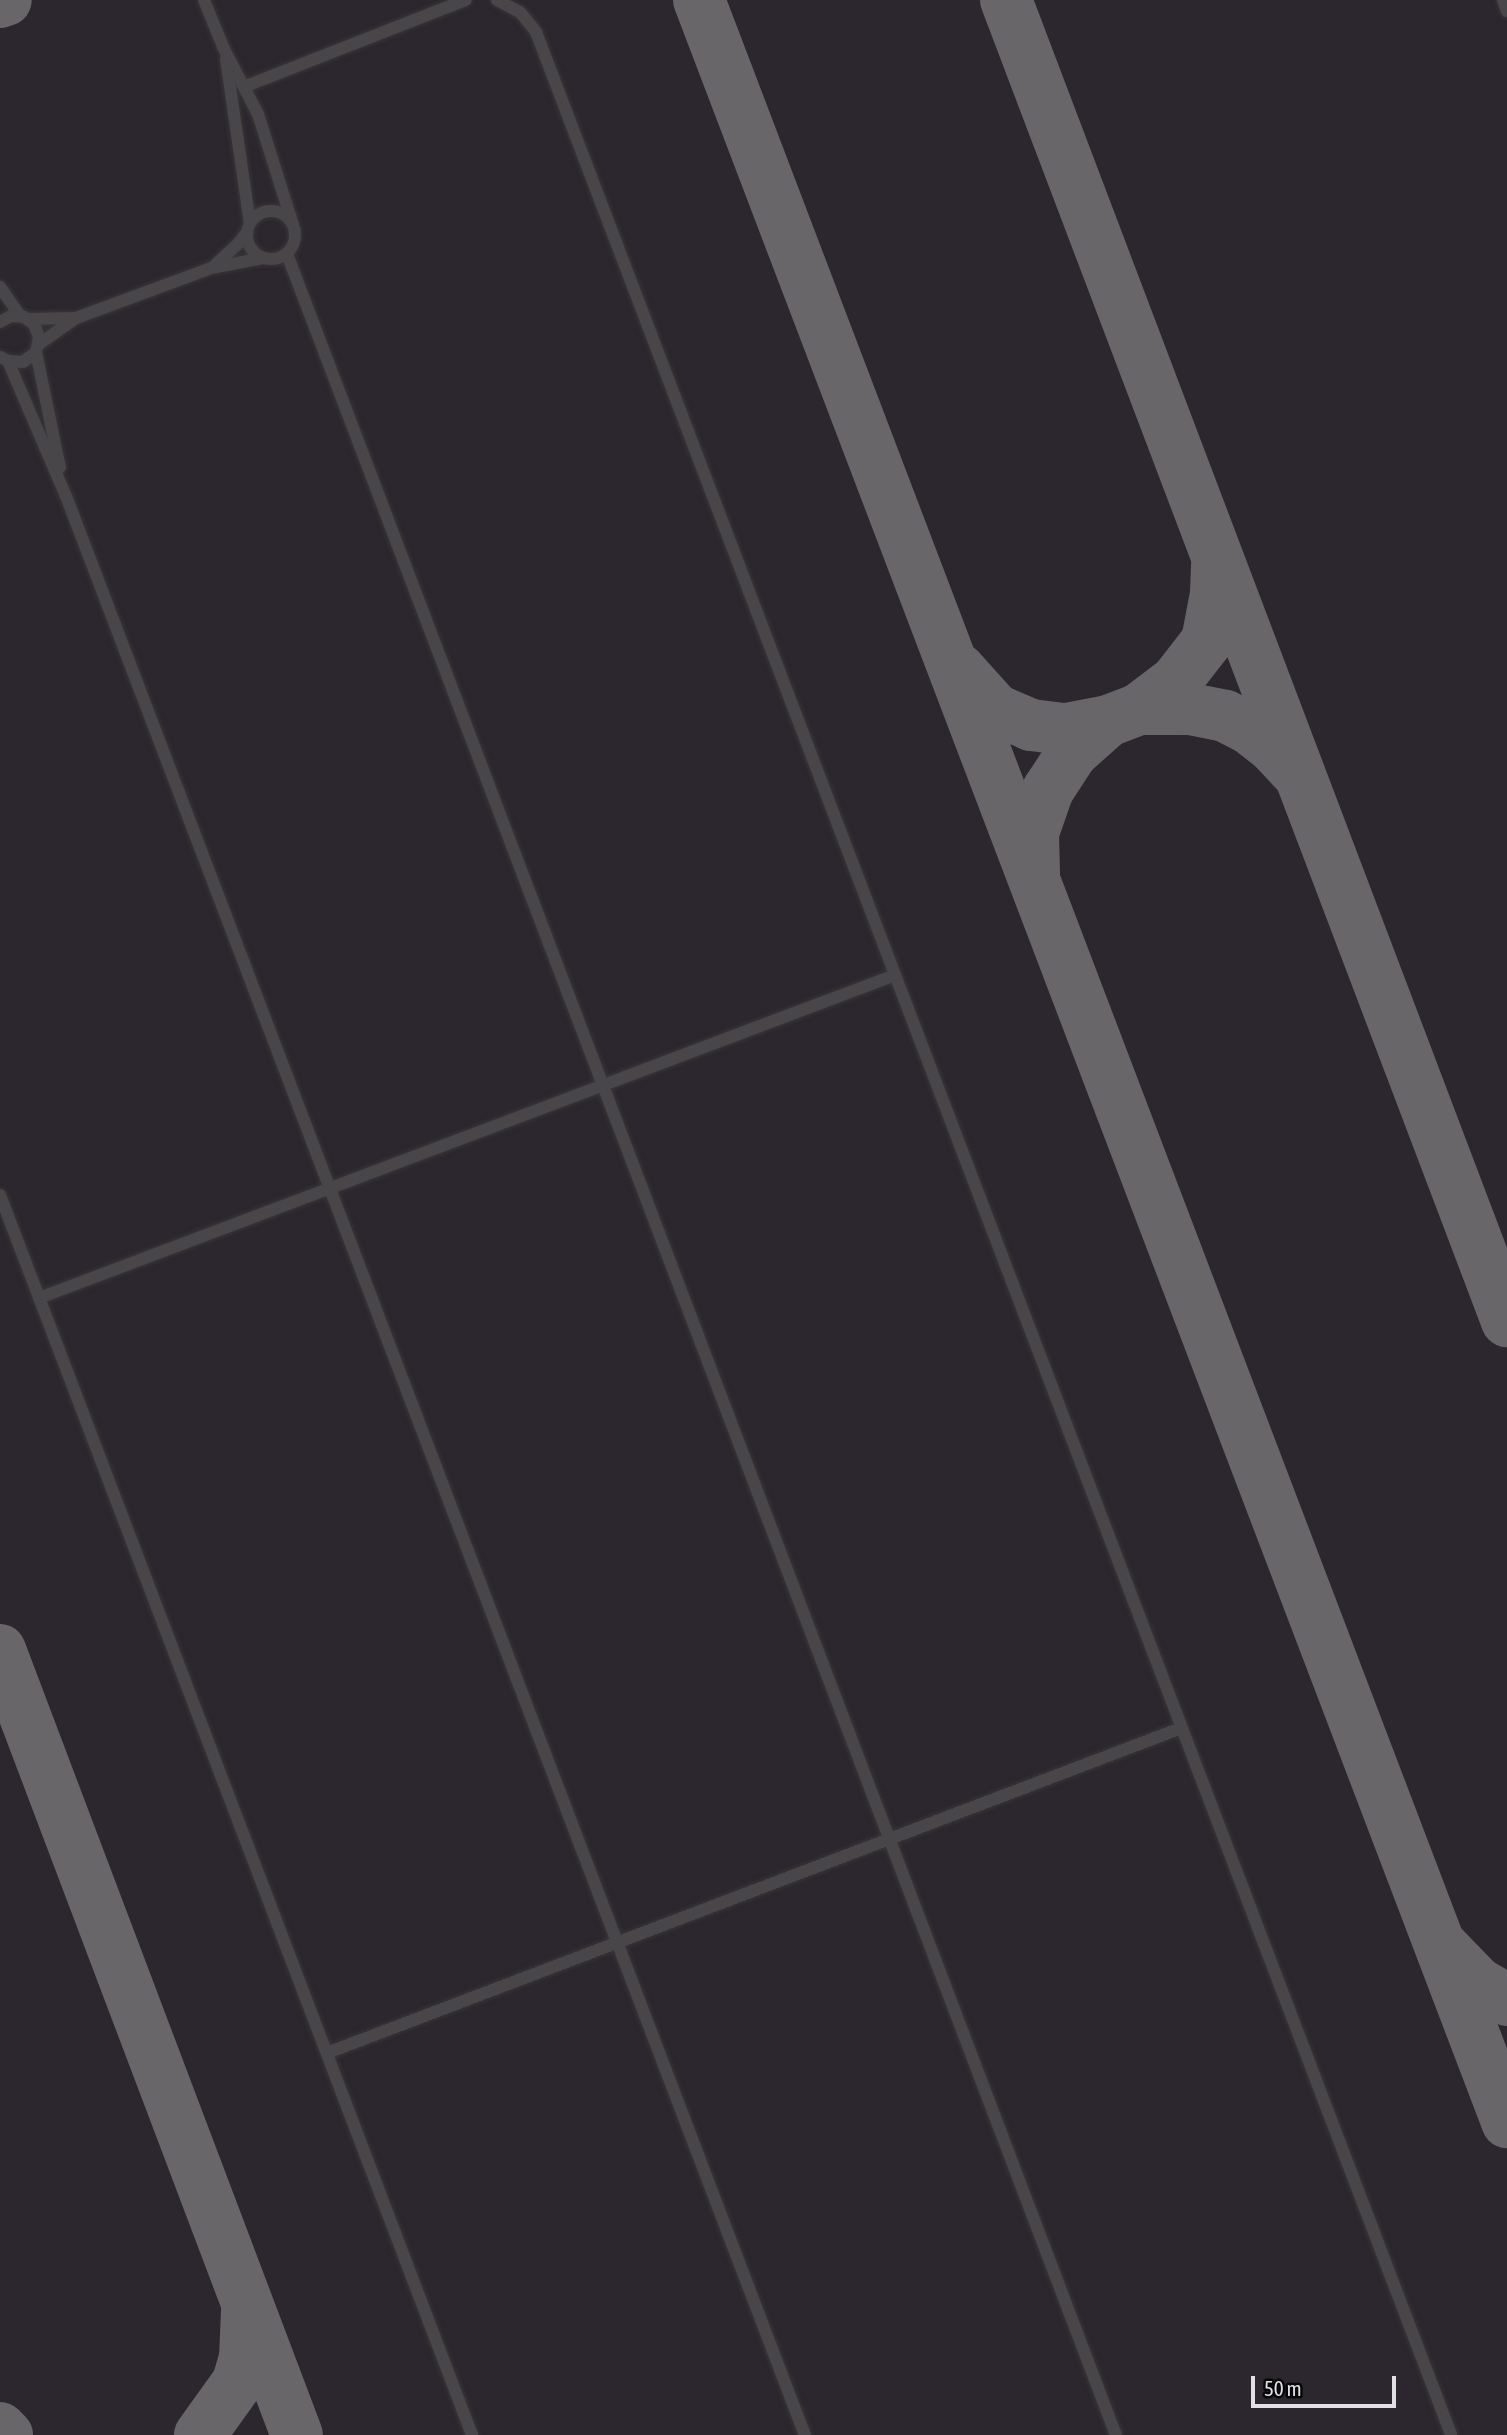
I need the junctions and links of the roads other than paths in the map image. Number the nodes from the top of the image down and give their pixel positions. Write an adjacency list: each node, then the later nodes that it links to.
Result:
1 (204, 0): 6 (lane)
2 (466, 0): 7 (lane)
3 (498, 0): 20 (lane)
4 (1503, 0): 5 (lane)
5 (1507, 11)
6 (224, 49): 7 (lane); 9 (lane)
7 (246, 86): 8 (lane)
8 (293, 225): 9 (lane); 10 (lane)
9 (248, 227): 11 (lane); 12 (lane)
10 (287, 254): 11 (lane); 21 (lane)
11 (264, 258): 12 (lane)
12 (211, 268): 15 (lane)
13 (0, 287): 14 (lane)
14 (24, 318): 15 (lane); 16 (lane); 17 (lane)
15 (76, 318): 17 (lane)
16 (0, 322)
17 (38, 348): 18 (lane); 19 (lane)
18 (4, 359): 19 (lane)
19 (66, 496): 22 (lane)
20 (895, 975): 21 (lane); 25 (lane)
21 (602, 1086): 22 (lane); 26 (lane)
22 (331, 1188): 24 (lane); 27 (lane)
23 (0, 1195): 24 (lane)
24 (39, 1298): 28 (lane)
25 (1181, 1728): 26 (lane); 32 (lane)
26 (890, 1839): 27 (lane); 31 (lane)
27 (618, 1942): 28 (lane); 30 (lane)
28 (327, 2053): 29 (lane)
29 (472, 2435)
30 (805, 2435)
31 (1116, 2435)
32 (1451, 2435)

